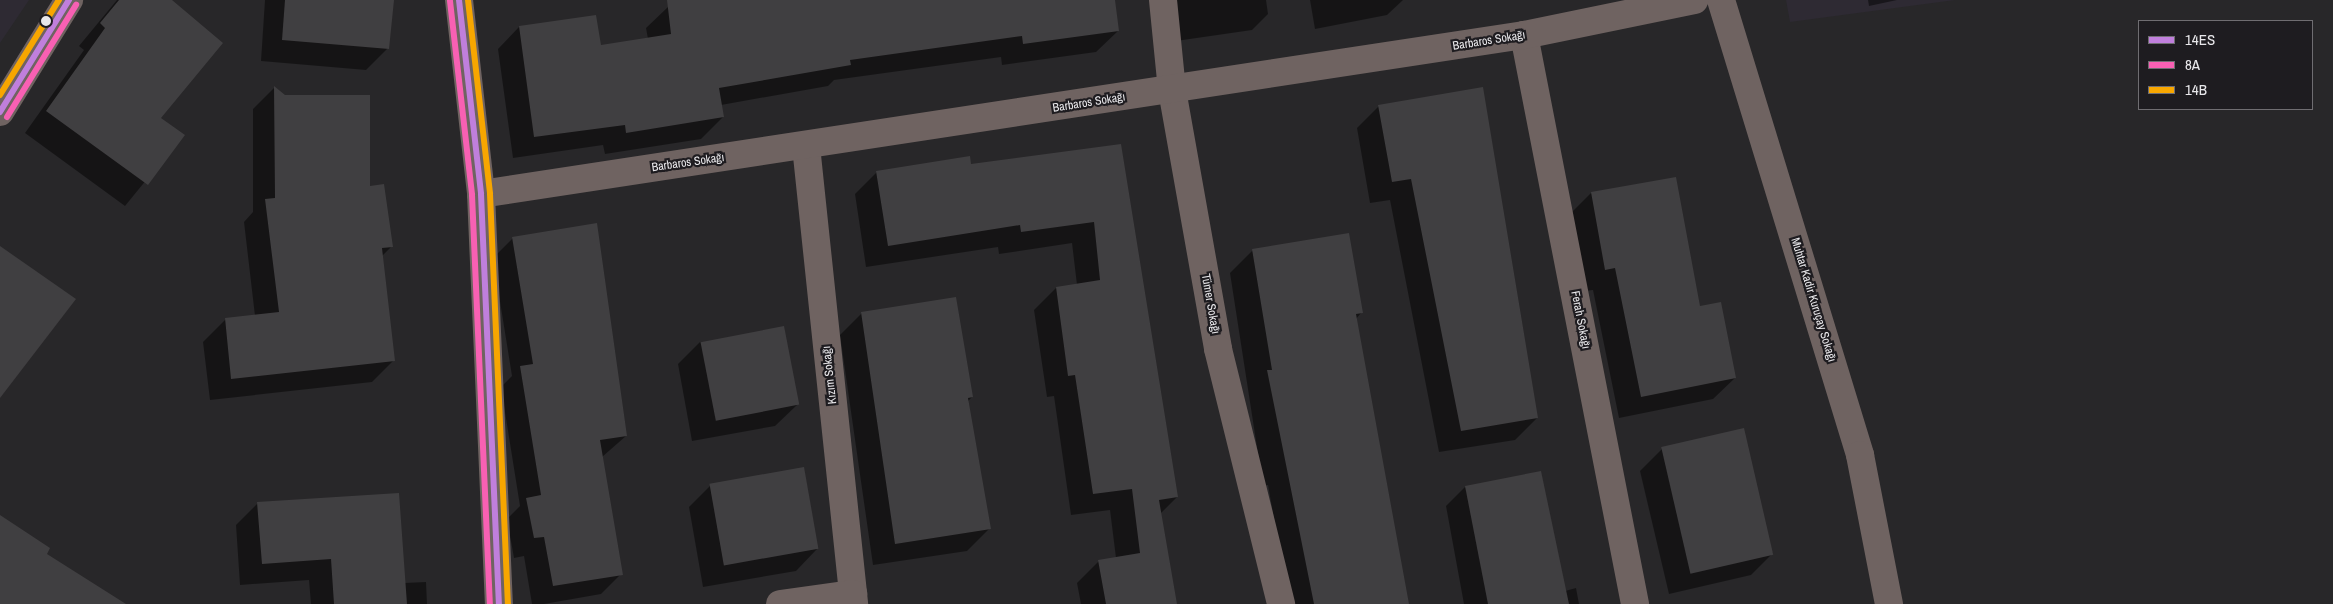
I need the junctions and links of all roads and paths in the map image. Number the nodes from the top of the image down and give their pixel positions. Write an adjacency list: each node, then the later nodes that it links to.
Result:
1 (69, 0): 8 (street)
2 (460, 0): 10 (street)
3 (1162, 0): 7 (street, Tümer Sokağı)
4 (1694, 0): 6 (street, Barbaros Sokağı)
5 (1721, 0): 16 (street, Muhtar Kadir Kuruçay Sokağı)
6 (1524, 35): 7 (street, Barbaros Sokağı); 15 (street, Ferah Sokağı)
7 (1172, 90): 9 (street, Barbaros Sokağı); 14 (street, Tümer Sokağı)
8 (0, 112)
9 (806, 146): 10 (street, Barbaros Sokağı); 11 (street, Kızım Sokağı)
10 (481, 194): 12 (street)
11 (854, 599): 13 (street)
12 (499, 604)
13 (780, 604)
14 (1281, 604)
15 (1635, 604)
16 (1889, 604)

